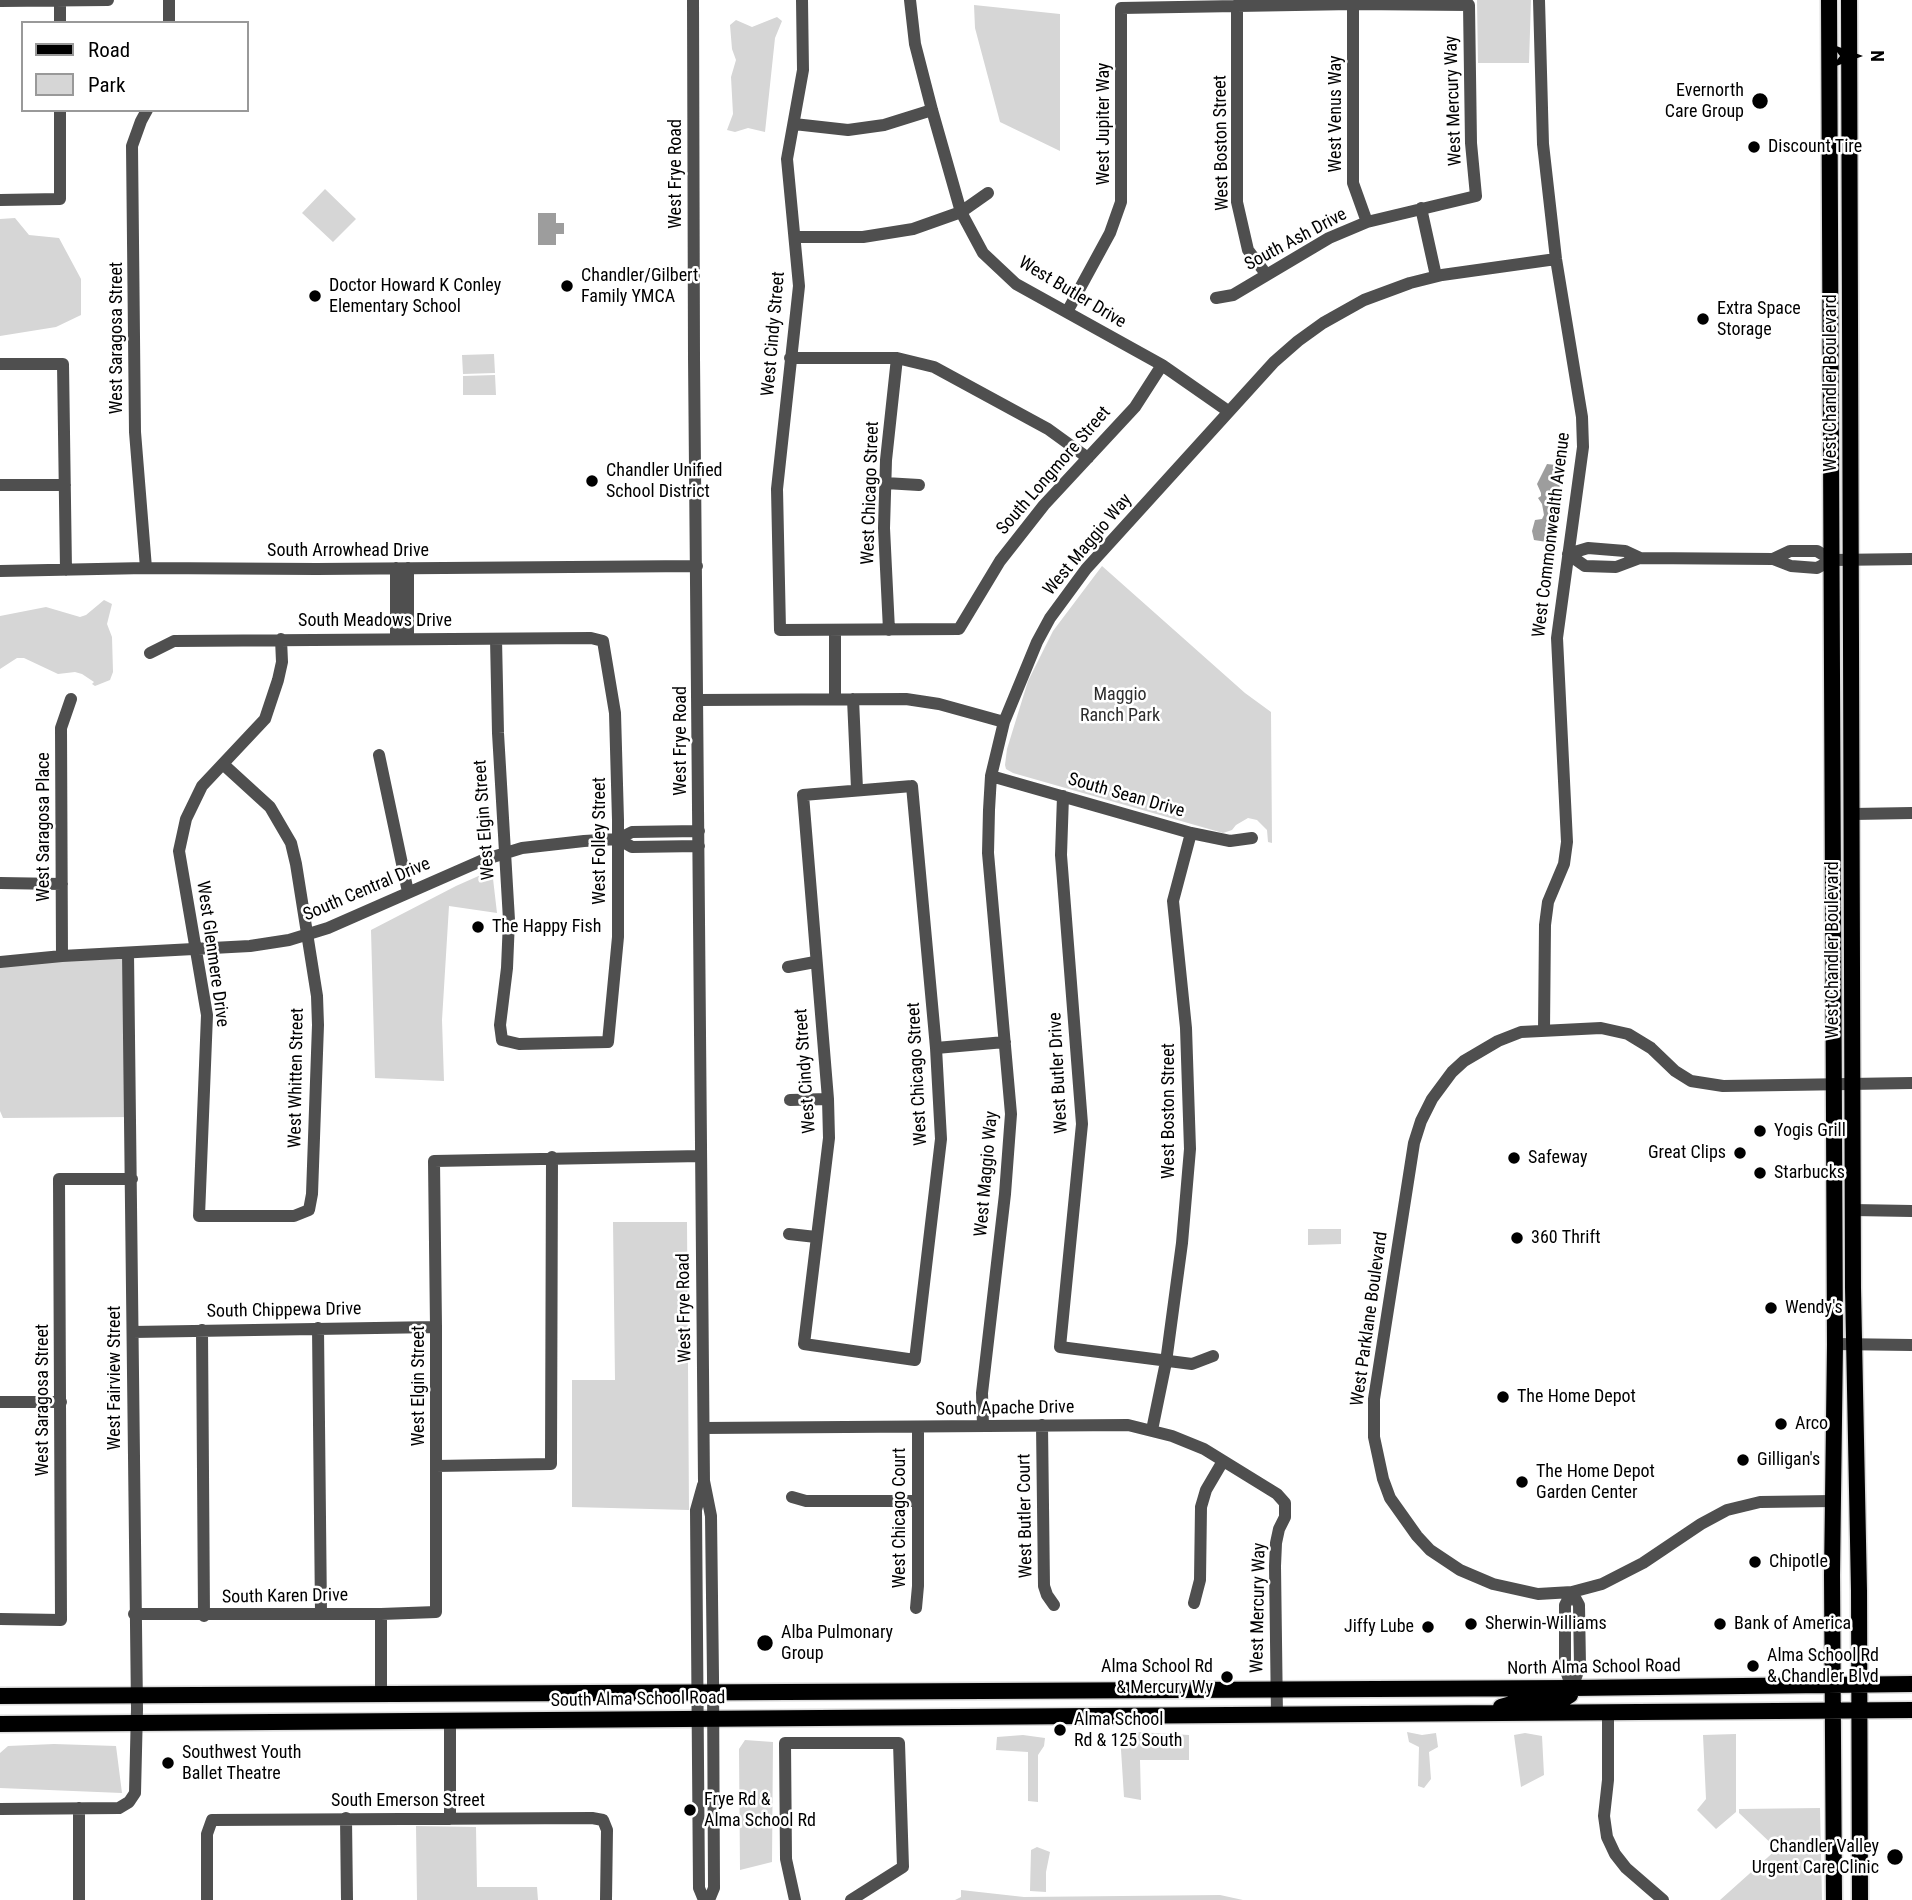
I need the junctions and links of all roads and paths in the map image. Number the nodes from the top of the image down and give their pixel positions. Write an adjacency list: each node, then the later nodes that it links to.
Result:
1 (107, 0): 10 (street)
2 (169, 0): 14 (street)
3 (693, 0): 44 (street, West Frye Road)
4 (802, 0): 18 (street, West Cindy Street)
5 (910, 0): 15 (street, West Butler Drive)
6 (1539, 0): 26 (street, West Commonwealth Avenue)
7 (1829, 0): 43 (main road, West Chandler Boulevard)
8 (1849, 0): 43 (main road, West Chandler Boulevard)
9 (0, 1): 10 (street)
10 (60, 1): 13 (street)
11 (1353, 4): 12 (street); 20 (street, West Mercury Way); 24 (street, West Venus Way)
12 (1237, 5): 27 (street, West Boston Street); 30 (street, West Jupiter Way)
13 (60, 21)
14 (169, 21)
15 (932, 110): 18 (street); 23 (street, West Butler Drive)
16 (60, 112): 21 (street)
17 (146, 112): 45 (street, West Saragosa Street)
18 (794, 124): 25 (street, West Cindy Street)
19 (988, 193): 23 (street)
20 (1476, 196): 22 (street, South Ash Drive)
21 (0, 200)
22 (1421, 208): 24 (street, South Ash Drive); 28 (street)
23 (961, 212): 25 (street); 30 (street, West Butler Drive)
24 (1367, 222): 27 (street, South Ash Drive)
25 (796, 237): 31 (street, West Cindy Street)
26 (1556, 259): 28 (street, West Maggio Way); 41 (street, West Commonwealth Avenue)
27 (1265, 274): 29 (street, South Ash Drive)
28 (1436, 276): 35 (street, West Maggio Way)
29 (1216, 298)
30 (1067, 312): 34 (street, West Butler Drive)
31 (790, 358): 32 (street); 49 (street, West Cindy Street)
32 (897, 358): 36 (street); 37 (street, West Chicago Street)
33 (0, 364): 39 (street)
34 (1162, 365): 35 (street, West Butler Drive); 36 (street, South Longmore Street)
35 (1228, 411): 61 (street, West Maggio Way)
36 (1088, 458): 51 (street, South Longmore Street)
37 (885, 483): 40 (street); 51 (street, West Chicago Street)
38 (0, 485): 39 (street)
39 (65, 485): 47 (street)
40 (919, 485)
41 (1568, 554): 43 (street); 87 (street, West Commonwealth Avenue)
42 (1912, 559): 43 (street)
43 (1841, 560): 70 (main road, West Chandler Boulevard); 92 (main road, West Chandler Boulevard)
44 (697, 566): 46 (street, South Arrowhead Drive); 60 (street, West Frye Road)
45 (146, 568): 46 (street, South Arrowhead Drive); 47 (street, South Arrowhead Drive)
46 (402, 568): 53 (street)
47 (65, 570): 48 (street, South Arrowhead Drive)
48 (0, 571)
49 (780, 630): 50 (street, South Longmore Street)
50 (835, 630): 51 (street, South Longmore Street); 57 (street)
51 (889, 630)
52 (281, 639): 53 (street, South Meadows Drive); 56 (street, South Meadows Drive); 63 (street, West Glenmere Drive)
53 (402, 639): 54 (street, South Meadows Drive)
54 (496, 639): 55 (street, South Meadows Drive); 76 (street, West Elgin Street)
55 (604, 641): 74 (street, West Folley Street)
56 (150, 653)
57 (835, 698): 59 (street); 60 (street)
58 (71, 699): 78 (street, West Saragosa Place)
59 (853, 699): 61 (street); 67 (street)
60 (698, 700): 71 (street, West Frye Road)
61 (1004, 722): 65 (street, West Maggio Way)
62 (379, 755): 79 (street)
63 (224, 765): 66 (street, West Glenmere Drive); 80 (street, West Whitten Street)
64 (192, 775): 66 (street)
65 (991, 776): 68 (street, South Sean Drive); 89 (street, West Maggio Way)
66 (202, 786): 81 (street, West Glenmere Drive)
67 (857, 789): 85 (street, West Cindy Street); 90 (street, West Chicago Street)
68 (1063, 796): 72 (street, South Sean Drive); 112 (street, West Butler Drive)
69 (1912, 813): 70 (street)
70 (1853, 814): 92 (main road, West Chandler Boulevard)
71 (699, 831): 74 (street, South Central Drive); 75 (street, West Frye Road)
72 (1191, 833): 73 (street, South Sean Drive); 112 (street, West Boston Street)
73 (1252, 838)
74 (618, 839): 75 (street, South Central Drive); 76 (street, South Central Drive); 88 (street, West Folley Street)
75 (699, 846): 95 (street, West Frye Road)
76 (505, 853): 79 (street, South Central Drive); 88 (street, West Elgin Street)
77 (0, 883): 78 (street)
78 (62, 884): 83 (street, West Saragosa Place)
79 (408, 892): 80 (street, South Central Drive)
80 (307, 936): 81 (street, South Central Drive); 100 (street, West Whitten Street)
81 (197, 949): 82 (street, South Central Drive); 100 (street, West Glenmere Drive)
82 (128, 953): 83 (street, South Central Drive); 97 (street, West Fairview Street)
83 (62, 956): 84 (street, South Central Drive)
84 (0, 961)
85 (815, 962): 86 (street); 93 (street, West Cindy Street)
86 (788, 967)
87 (1544, 1030): 92 (street, West Parklane Boulevard); 126 (street, West Parklane Boulevard)
88 (502, 1040)
89 (1005, 1042): 90 (street); 116 (street, West Maggio Way)
90 (936, 1048): 107 (street, West Chicago Street)
91 (1912, 1083): 92 (street, West Parklane Boulevard)
92 (1842, 1084): 98 (main road, West Chandler Boulevard); 108 (main road, West Chandler Boulevard)
93 (828, 1099): 94 (street); 102 (street, West Cindy Street)
94 (790, 1100)
95 (701, 1156): 96 (street); 118 (street, West Frye Road)
96 (552, 1157): 103 (street, West Elgin Street); 121 (street)
97 (132, 1179): 106 (street, West Fairview Street); 114 (street, West Saragosa Street)
98 (1853, 1210): 99 (street); 109 (main road, West Chandler Boulevard)
99 (1912, 1211)
100 (199, 1216)
101 (789, 1234): 102 (street)
102 (816, 1237): 107 (street, West Cindy Street)
103 (436, 1327): 104 (street, South Chippewa Drive); 121 (street, West Elgin Street)
104 (318, 1328): 105 (street, South Chippewa Drive); 131 (street)
105 (202, 1330): 106 (street, South Chippewa Drive); 134 (street)
106 (133, 1332): 132 (street, West Fairview Street)
107 (804, 1344)
108 (1835, 1344): 109 (street); 124 (main road, West Chandler Boulevard)
109 (1854, 1344): 110 (street); 137 (main road, West Chandler Boulevard)
110 (1912, 1345)
111 (1213, 1356): 112 (street)
112 (1166, 1362): 119 (street, West Boston Street)
113 (0, 1402): 114 (street)
114 (61, 1402): 135 (street, West Saragosa Street)
115 (1042, 1425): 116 (street, South Apache Drive); 119 (street, South Apache Drive); 128 (street, West Butler Court)
116 (983, 1426): 117 (street, South Apache Drive)
117 (918, 1427): 118 (street, South Apache Drive); 123 (street, West Chicago Court)
118 (704, 1428): 141 (street, West Frye Road)
119 (1152, 1430): 120 (street, South Apache Drive)
120 (1223, 1461): 125 (street, South Apache Drive); 127 (street)
121 (436, 1466): 130 (street, West Elgin Street)
122 (792, 1497): 123 (street)
123 (918, 1501): 129 (street, West Chicago Court)
124 (1833, 1501): 126 (street, West Parklane Boulevard); 136 (main road, West Chandler Boulevard)
125 (1285, 1503): 140 (street, West Mercury Way)
126 (1572, 1591): 139 (street)
127 (1194, 1603)
128 (1054, 1605)
129 (916, 1608)
130 (436, 1612): 133 (street, South Karen Drive)
131 (321, 1613): 133 (street, South Karen Drive); 134 (street, South Karen Drive)
132 (134, 1615): 134 (street, South Karen Drive); 143 (street, West Fairview Street)
133 (381, 1615): 142 (street)
134 (204, 1616)
135 (0, 1619)
136 (1832, 1684): 137 (main road, North Alma School Road); 139 (main road, North Alma School Road); 145 (main road, West Chandler Boulevard)
137 (1859, 1684): 138 (main road, North Alma School Road); 146 (main road, West Chandler Boulevard)
138 (1912, 1684)
139 (1572, 1688): 140 (main road, North Alma School Road); 149 (main road)
140 (1276, 1689): 141 (main road, South Alma School Road); 150 (street, West Mercury Way)
141 (706, 1692): 142 (main road, South Alma School Road); 151 (street, West Frye Road)
142 (381, 1693): 143 (main road, South Alma School Road)
143 (136, 1695): 144 (main road, South Alma School Road); 153 (street, West Fairview Street)
144 (0, 1696)
145 (1832, 1709): 146 (main road); 148 (main road); 168 (main road, West Chandler Boulevard)
146 (1859, 1709): 147 (main road); 169 (main road, West Chandler Boulevard)
147 (1912, 1710)
148 (1608, 1711): 149 (main road); 167 (street)
149 (1485, 1712): 150 (main road)
150 (1277, 1716): 151 (main road, South Alma School Road)
151 (706, 1718): 152 (main road, South Alma School Road); 163 (street, West Frye Road); 164 (street, West Frye Road)
152 (450, 1721): 153 (main road, South Alma School Road); 158 (street)
153 (136, 1723): 154 (main road, South Alma School Road); 155 (street, West Fairview Street)
154 (0, 1724)
155 (79, 1808): 156 (street); 159 (street)
156 (0, 1809)
157 (346, 1818): 158 (street, South Emerson Street); 160 (street, South Emerson Street); 161 (street)
158 (450, 1819): 162 (street, South Emerson Street)
159 (79, 1900)
160 (207, 1900)
161 (346, 1900)
162 (606, 1900)
163 (704, 1900)
164 (709, 1900)
165 (795, 1900): 166 (street)
166 (851, 1900)
167 (1662, 1900)
168 (1834, 1900)
169 (1860, 1900)

